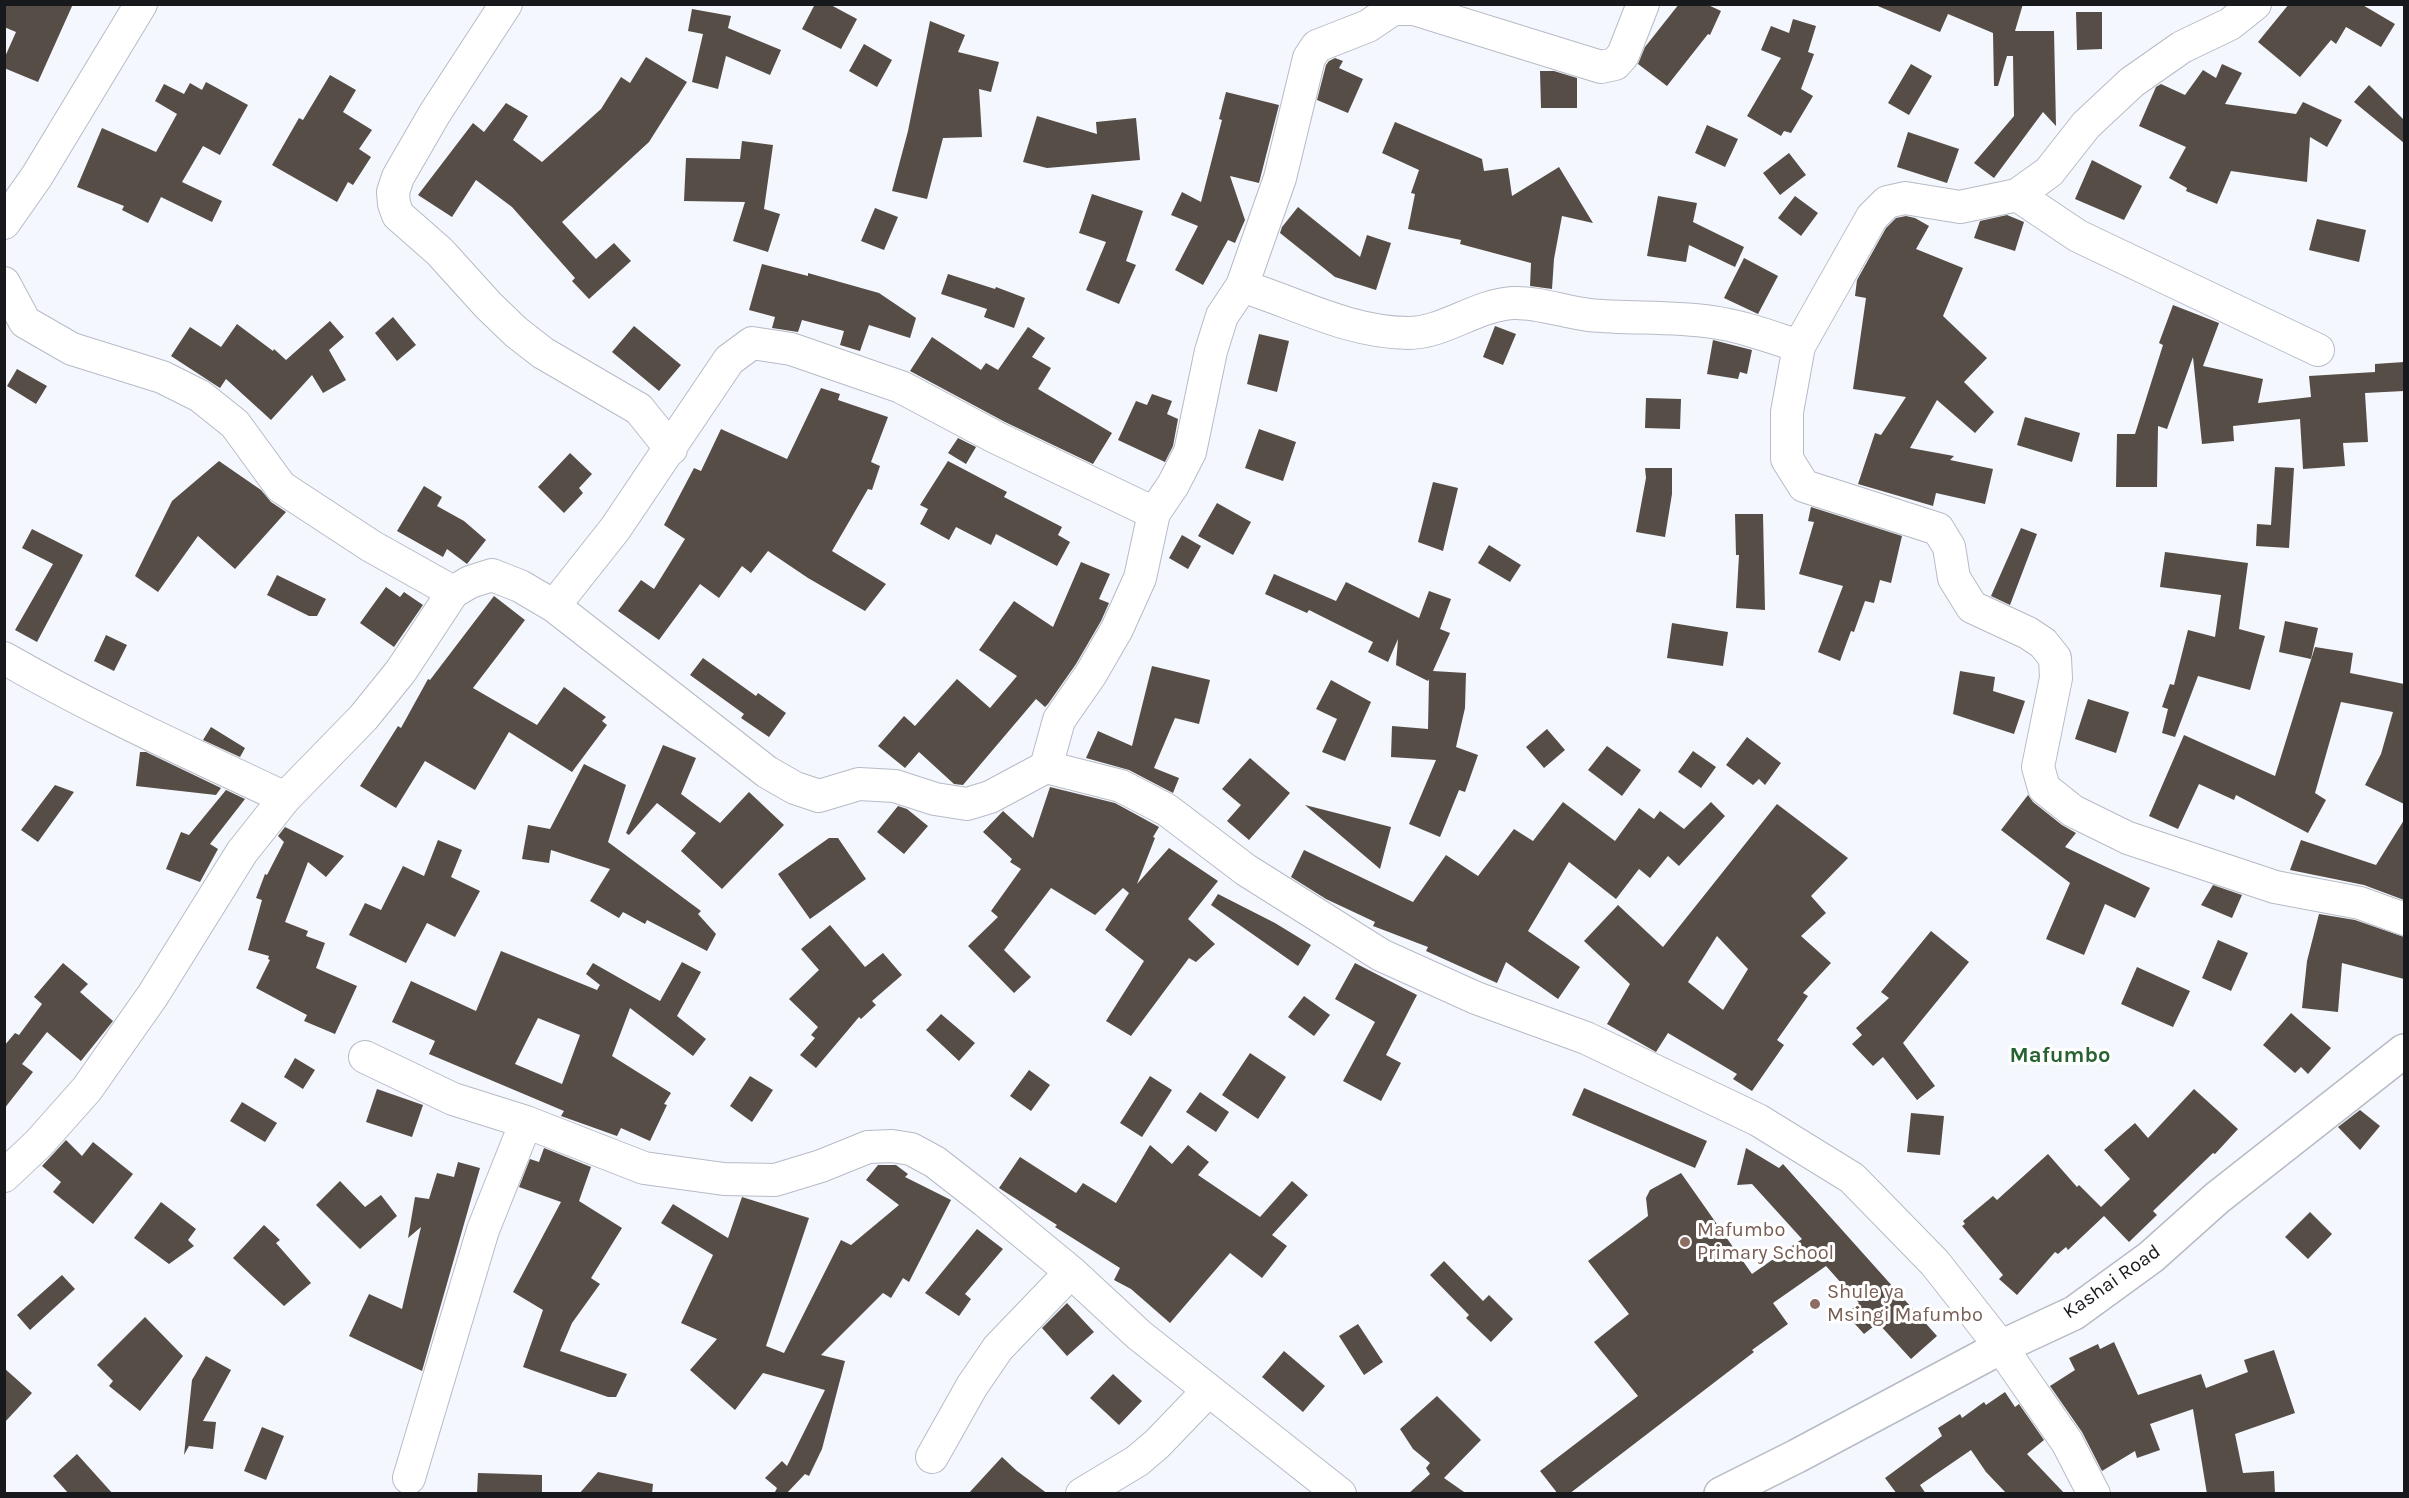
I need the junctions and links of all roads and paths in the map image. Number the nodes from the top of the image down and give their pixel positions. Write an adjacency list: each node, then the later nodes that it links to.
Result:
1 (141, 4): 6 (street)
2 (506, 4): 11 (street)
3 (1643, 4): 8 (street)
4 (2255, 4): 5 (street)
5 (2017, 195): 9 (street); 10 (street)
6 (4, 223)
7 (4, 283): 13 (street)
8 (1242, 286): 9 (street); 12 (street)
9 (1799, 346): 18 (street)
10 (2318, 350)
11 (670, 449): 12 (street); 14 (street)
12 (1154, 513): 16 (street)
13 (453, 592): 14 (street); 17 (street)
14 (554, 606): 16 (street)
15 (4, 658): 17 (street)
16 (1046, 767): 24 (street)
17 (285, 798): 22 (street)
18 (2404, 918)
19 (2404, 1051): 24 (street, Kashai Road)
20 (365, 1057): 21 (street)
21 (526, 1122): 23 (street); 27 (street)
22 (4, 1176)
23 (1071, 1272): 25 (street); 26 (street)
24 (2001, 1347): 30 (street, Kashai Road); 31 (street)
25 (1208, 1391): 28 (street); 29 (street)
26 (932, 1457)
27 (410, 1478)
28 (1082, 1494)
29 (1340, 1494)
30 (1721, 1494)
31 (2094, 1494)

